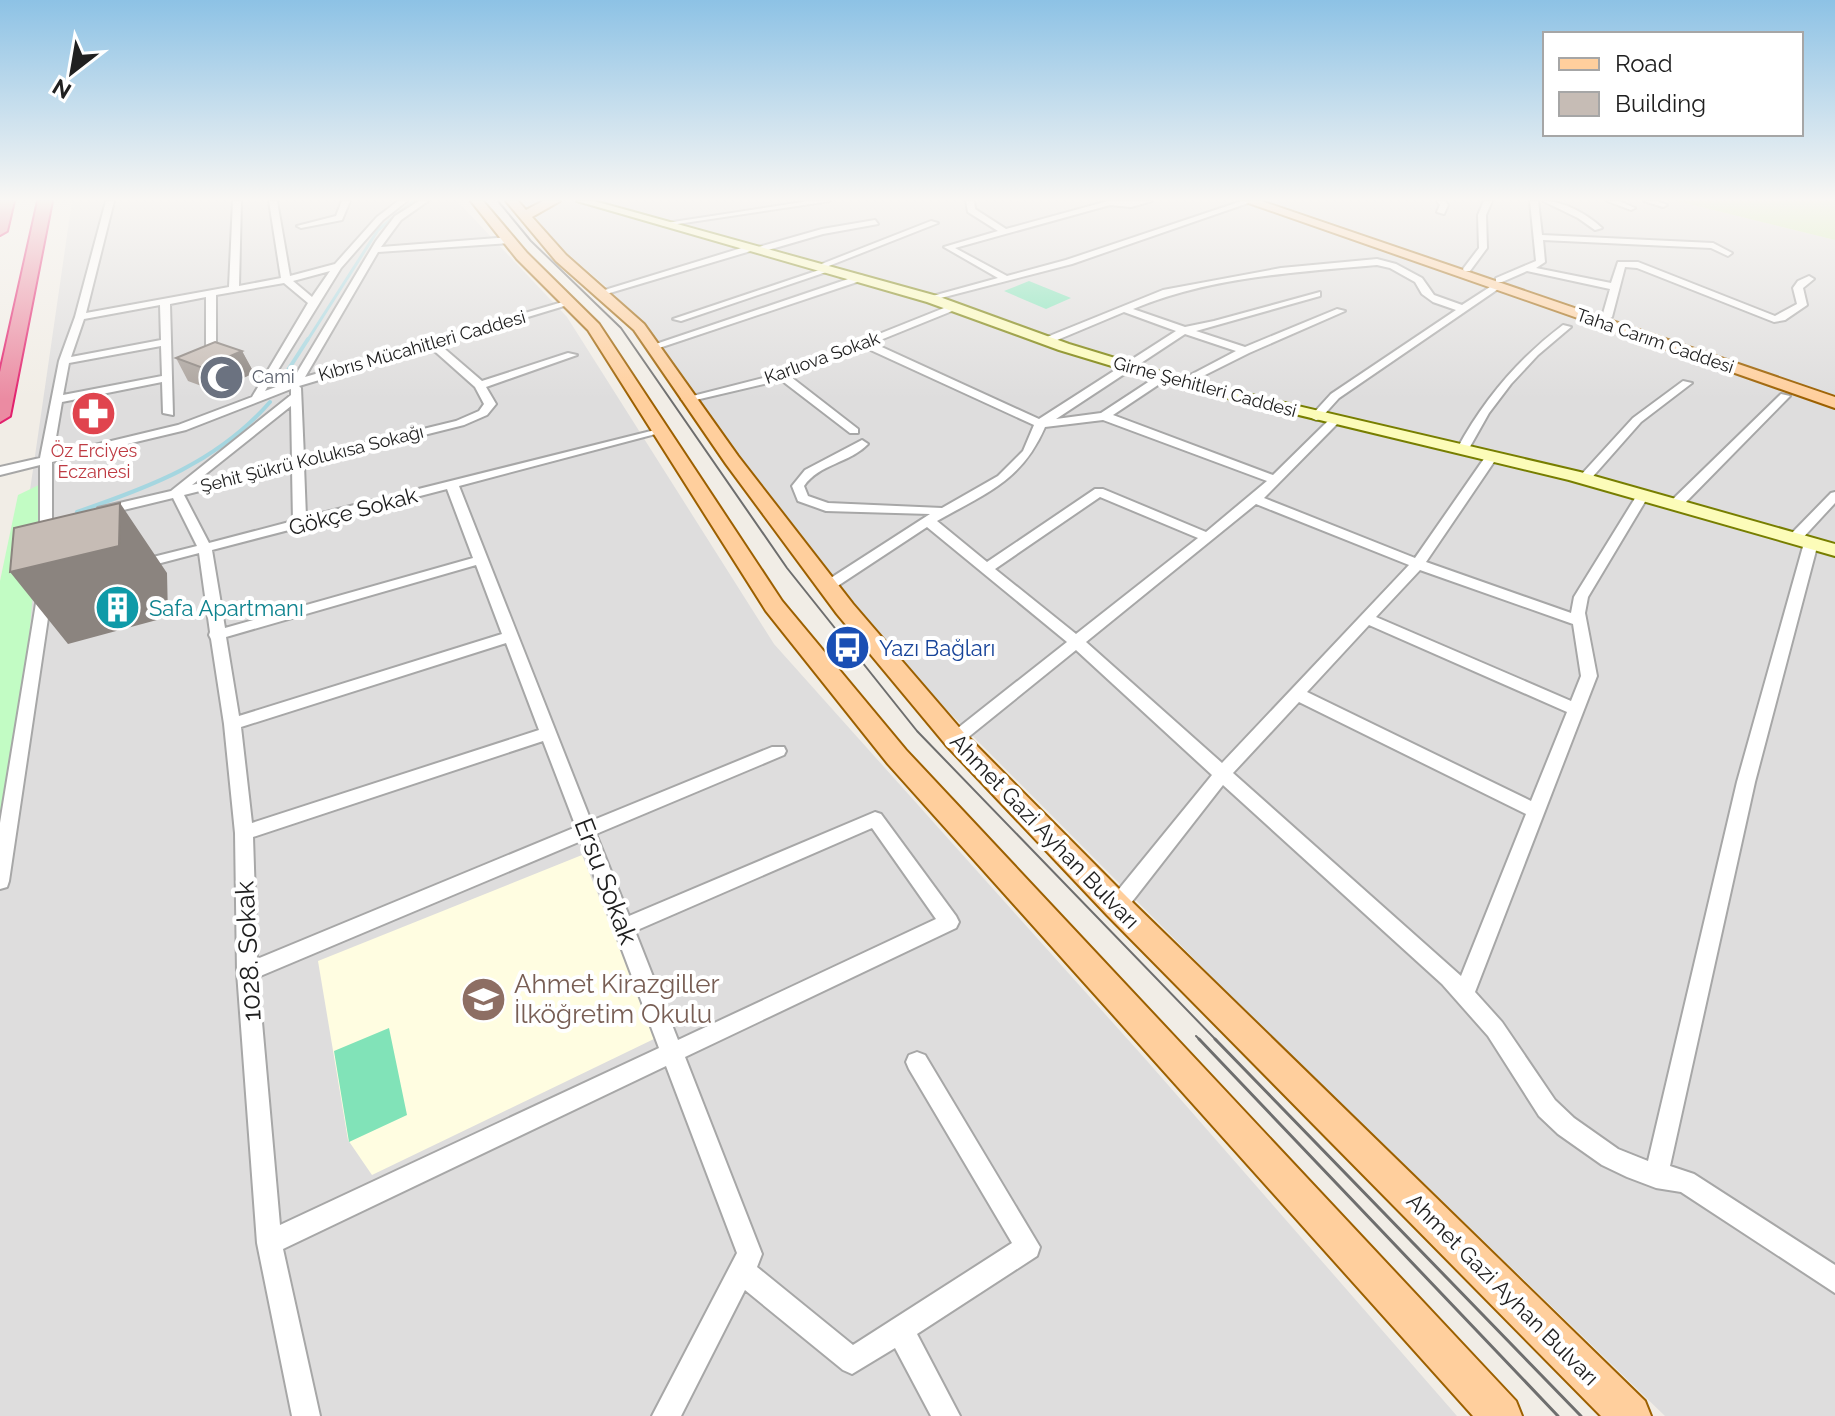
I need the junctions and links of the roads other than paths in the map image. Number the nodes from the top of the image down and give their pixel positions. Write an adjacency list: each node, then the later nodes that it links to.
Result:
1 (31, 267): 71 (highway)
2 (93, 267): 42 (street)
3 (235, 267): 30 (street)
4 (284, 267): 27 (street)
5 (333, 267): 27 (street)
6 (340, 267): 36 (street)
7 (365, 267): 63 (street)
8 (535, 267): 37 (main road)
9 (572, 267): 31 (main road, Ahmet Gazi Ayhan Bulvarı)
10 (691, 267): 31 (street)
11 (820, 267): 21 (street, Girne Şehitleri Caddesi)
12 (984, 267): 25 (street)
13 (1050, 267): 25 (street)
14 (1344, 267): 40 (street)
15 (1396, 267): 39 (street)
16 (1447, 267): 28 (main road, Taha Carım Caddesi)
17 (1461, 267): 22 (main road, Taha Carım Caddesi)
18 (1533, 267): 23 (street)
19 (1620, 267): 29 (street)
20 (1640, 267): 26 (street)
21 (823, 268): 24 (street, Girne Şehitleri Caddesi); 44 (street)
22 (1467, 269): 28 (main road, Taha Carım Caddesi)
23 (1530, 269): 28 (street); 29 (street)
24 (860, 278): 34 (street, Girne Şehitleri Caddesi); 51 (street)
25 (1006, 279): 34 (street)
26 (1809, 279)
27 (286, 280): 30 (street); 36 (street)
28 (1498, 284): 39 (street); 43 (main road, Taha Carım Caddesi); 69 (main road, Taha Carım Caddesi)
29 (1615, 287): 43 (street)
30 (234, 290): 33 (street)
31 (600, 293): 51 (main road, Ahmet Gazi Ayhan Bulvarı)
32 (1317, 294): 46 (street)
33 (211, 295): 35 (street); 54 (street)
34 (932, 299): 38 (street, Girne Şehitleri Caddesi)
35 (165, 303): 42 (street); 48 (street)
36 (314, 303): 65 (street)
37 (569, 303): 49 (street, Kıbrıs Mücahitleri Caddesi); 76 (main road)
38 (954, 307): 47 (street, Girne Şehitleri Caddesi); 50 (street, Karlıova Sokak)
39 (1464, 309): 73 (street)
40 (1127, 310): 46 (street); 47 (street)
41 (1340, 311): 52 (street)
42 (80, 317): 55 (street)
43 (1607, 317): 64 (main road, Taha Carım Caddesi)
44 (678, 319)
45 (1566, 327): 79 (street)
46 (1184, 330): 52 (street); 56 (street)
47 (1046, 341): 56 (street, Girne Şehitleri Caddesi)
48 (167, 342): 55 (street); 59 (street)
49 (431, 343): 62 (street); 63 (street, Kıbrıs Mücahitleri Caddesi)
50 (864, 343): 57 (street, Karlıova Sokak); 75 (street)
51 (652, 347): 67 (main road, Ahmet Gazi Ayhan Bulvarı)
52 (1245, 351): 60 (street)
53 (572, 355): 62 (street)
54 (211, 358)
55 (64, 361): 68 (street)
56 (1128, 367): 58 (street, Girne Şehitleri Caddesi); 75 (street)
57 (783, 376): 67 (street, Karlıova Sokak); 77 (street)
58 (1163, 377): 60 (street, Girne Şehitleri Caddesi); 72 (street)
59 (168, 378): 68 (street); 70 (street)
60 (1183, 383): 73 (street, Girne Şehitleri Caddesi)
61 (1687, 383): 84 (street)
62 (480, 385): 82 (street, Şehit Şükrü Kolukısa Sokağı)
63 (296, 389): 65 (street, Kıbrıs Mücahitleri Caddesi); 82 (street); 87 (street)
64 (1835, 394)
65 (257, 396): 81 (street, Kıbrıs Mücahitleri Caddesi)
66 (1785, 396): 91 (street)
67 (687, 399): 109 (main road, Ahmet Gazi Ayhan Bulvarı)
68 (57, 400): 81 (street)
69 (1835, 403)
70 (169, 413)
71 (0, 416)
72 (1104, 416): 75 (street); 85 (street)
73 (1316, 417): 74 (street, Girne Şehitleri Caddesi)
74 (1334, 421): 79 (street, Girne Şehitleri Caddesi); 85 (street)
75 (1040, 424): 92 (street)
76 (659, 430): 86 (street, Gökçe Sokak); 141 (main road)
77 (854, 431)
78 (862, 444): 92 (street)
79 (1463, 449): 80 (street, Girne Şehitleri Caddesi)
80 (1492, 456): 84 (street, Girne Şehitleri Caddesi); 104 (street)
81 (46, 459): 83 (street, Kıbrıs Mücahitleri Caddesi); 97 (street)
82 (298, 462): 87 (street, Şehit Şükrü Kolukısa Sokağı); 96 (street)
83 (0, 471)
84 (1584, 479): 88 (street, Girne Şehitleri Caddesi)
85 (1276, 480): 90 (street)
86 (452, 485): 96 (street, Gökçe Sokak); 103 (street, Ersu Sokak)
87 (176, 492): 93 (street, Şehit Şükrü Kolukısa Sokağı); 100 (street, 1028. Sokak)
88 (1643, 495): 91 (street, Girne Şehitleri Caddesi); 112 (street)
89 (1835, 496): 99 (street)
90 (1255, 499): 98 (street); 104 (street)
91 (1676, 504): 99 (street, Girne Şehitleri Caddesi)
92 (947, 511): 94 (street)
93 (89, 515)
94 (928, 521): 105 (street); 109 (street)
95 (60, 522): 97 (street)
96 (300, 525): 100 (street, Gökçe Sokak)
97 (45, 526): 102 (street)
98 (1207, 537): 105 (street); 115 (street)
99 (1802, 541): 101 (street, Girne Şehitleri Caddesi); 133 (street)
100 (205, 548): 106 (street, Gökçe Sokak); 113 (street, 1028. Sokak)
101 (1835, 550)
102 (45, 557)
103 (480, 560): 113 (street); 114 (street, Ersu Sokak)
104 (1418, 564): 111 (street); 112 (street)
105 (986, 569): 115 (street)
106 (118, 570)
107 (45, 572): 110 (street)
108 (60, 584): 110 (street)
109 (828, 586): 120 (main road, Ahmet Gazi Ayhan Bulvarı)
110 (45, 588): 126 (street)
111 (1367, 619): 116 (street); 117 (street)
112 (1579, 621): 117 (street)
113 (216, 635): 118 (street, 1028. Sokak)
114 (510, 637): 118 (street); 119 (street, Ersu Sokak)
115 (1075, 641): 120 (street); 122 (street)
116 (1297, 694): 122 (street); 123 (street)
117 (1576, 709): 123 (street)
118 (232, 724): 125 (street, 1028. Sokak)
119 (548, 733): 124 (street, Ersu Sokak); 125 (street)
120 (955, 739): 127 (main road, Ahmet Gazi Ayhan Bulvarı)
121 (778, 751): 124 (street)
122 (1223, 773): 127 (street); 130 (street)
123 (1536, 811): 130 (street)
124 (586, 830): 128 (street, Ersu Sokak); 129 (street)
125 (244, 833): 129 (street, 1028. Sokak)
126 (0, 881)
127 (1117, 906): 142 (main road, Ahmet Gazi Ayhan Bulvarı)
128 (623, 927): 131 (street, Ersu Sokak); 131 (street)
129 (247, 972): 134 (street, 1028. Sokak)
130 (1464, 994): 133 (street)
131 (672, 1053): 134 (street); 135 (street, Ersu Sokak)
132 (917, 1062): 137 (street)
133 (1656, 1176): 136 (street)
134 (269, 1243): 138 (street, 1028. Sokak)
135 (746, 1262): 137 (street); 139 (street)
136 (1835, 1280)
137 (900, 1330): 140 (street)
138 (306, 1416)
139 (666, 1416)
140 (946, 1416)
141 (1501, 1416)
142 (1630, 1416)

